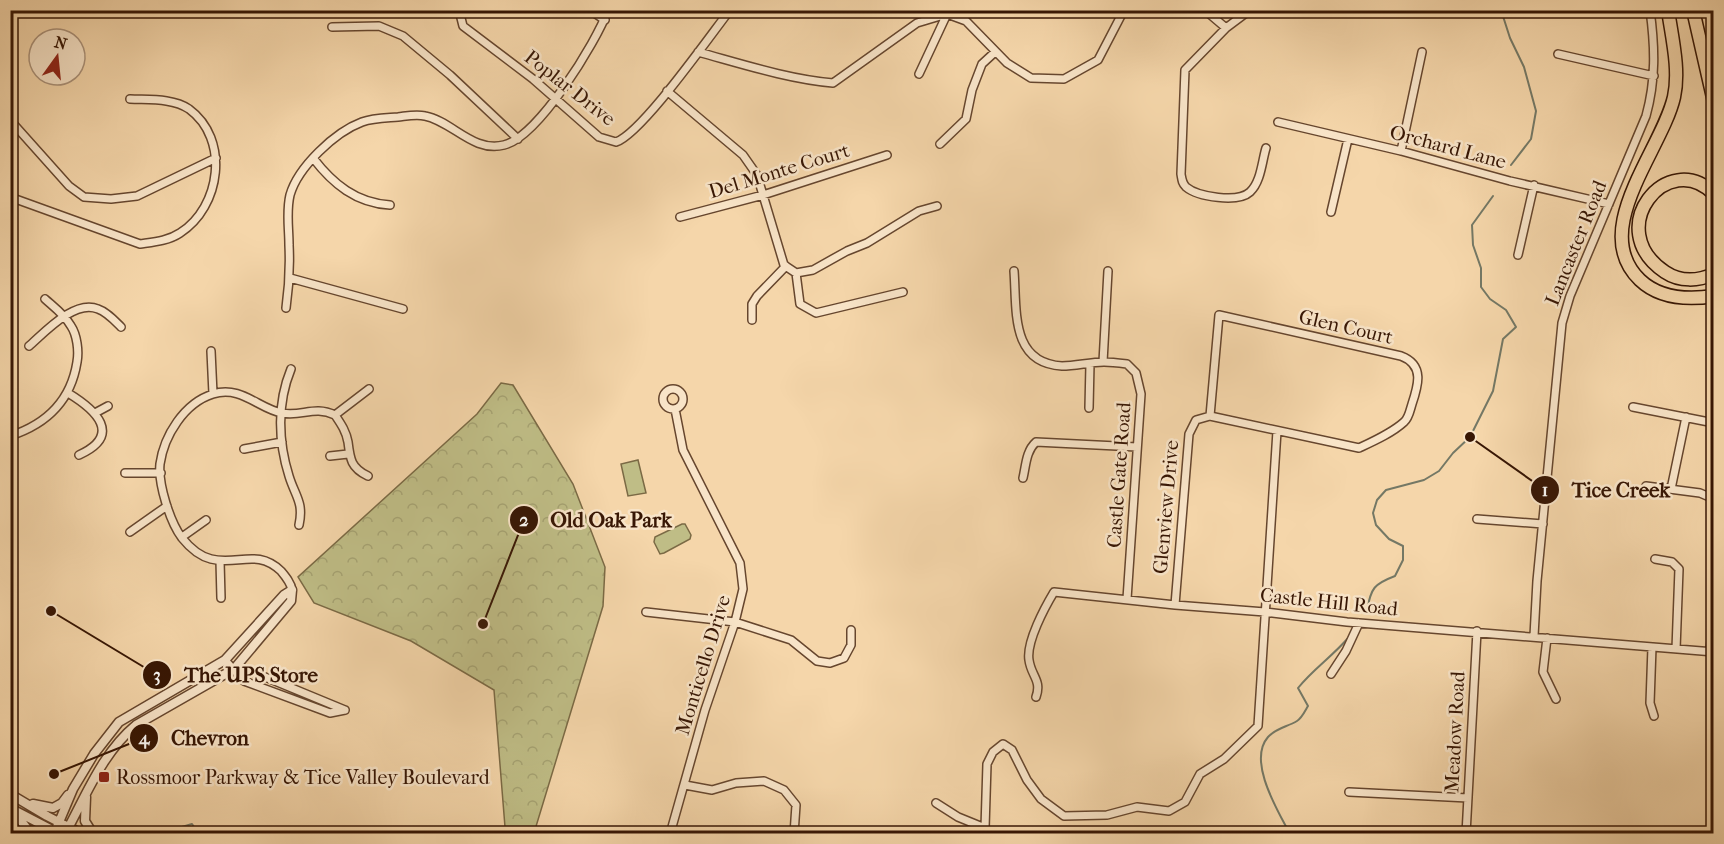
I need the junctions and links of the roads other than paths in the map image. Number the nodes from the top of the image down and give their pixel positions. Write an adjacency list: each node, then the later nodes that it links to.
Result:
1 (459, 10): 23 (street, Poplar Drive)
2 (590, 10): 12 (street)
3 (608, 10): 12 (street)
4 (1124, 10): 16 (street)
5 (1250, 10): 14 (street)
6 (1650, 10): 20 (street, Lancaster Road)
7 (1668, 10): 52 (highway)
8 (1693, 10): 24 (highway)
9 (1206, 11): 14 (street)
10 (727, 12): 15 (street, Poplar Drive)
11 (948, 12): 15 (street); 16 (street); 19 (street)
12 (605, 20): 23 (street)
13 (332, 27): 28 (street)
14 (1226, 28): 30 (street)
15 (698, 52): 21 (street, Poplar Drive)
16 (995, 52): 29 (street)
17 (1422, 52): 31 (street)
18 (1558, 54): 20 (street)
19 (920, 74)
20 (1654, 76): 39 (street, Lancaster Road)
21 (667, 91): 23 (street, Poplar Drive); 37 (street)
22 (130, 99): 33 (street)
23 (555, 99): 28 (street)
24 (1713, 102)
25 (10, 120): 33 (street)
26 (1278, 122): 27 (street, Orchard Lane)
27 (1348, 138): 31 (street, Orchard Lane); 42 (street)
28 (518, 139): 34 (street)
29 (940, 144)
30 (1266, 147)
31 (1401, 150): 35 (street, Orchard Lane)
32 (887, 155): 37 (street, Del Monte Court)
33 (216, 158): 38 (street)
34 (313, 158): 40 (street); 50 (street)
35 (1534, 185): 39 (street, Orchard Lane); 44 (street)
36 (1713, 194): 49 (highway)
37 (763, 195): 43 (street, Del Monte Court); 45 (street)
38 (10, 197)
39 (1609, 204): 95 (street, Lancaster Road)
40 (390, 205)
41 (937, 206): 48 (street)
42 (1331, 212)
43 (680, 217)
44 (1518, 255)
45 (786, 267): 48 (street); 57 (street)
46 (1014, 271): 62 (street, Castle Gate Road)
47 (1108, 271): 61 (street)
48 (796, 273): 51 (street)
49 (1713, 274)
50 (290, 278): 54 (street); 55 (street)
51 (903, 292)
52 (1713, 296)
53 (45, 299): 56 (street)
54 (286, 308)
55 (404, 309)
56 (63, 316): 58 (street); 59 (street); 65 (street)
57 (752, 320)
58 (121, 327)
59 (29, 346)
60 (211, 351): 66 (street)
61 (1103, 362): 62 (street, Castle Gate Road); 80 (street, Castle Gate Road)
62 (1090, 364): 69 (street)
63 (291, 369): 72 (street)
64 (369, 389): 73 (street)
65 (68, 393): 71 (street); 78 (street)
66 (213, 394): 72 (street); 86 (street)
67 (108, 406): 71 (street)
68 (1633, 407): 75 (street)
69 (1089, 408)
70 (675, 409): 108 (street, Monticello Drive)
71 (95, 413): 83 (street)
72 (280, 413): 73 (street); 79 (street)
73 (335, 415): 82 (street)
74 (1210, 416): 77 (street, Glen Court); 77 (street, Glen Court); 104 (street, Glenview Drive)
75 (1686, 417): 76 (street); 90 (street)
76 (1713, 423)
77 (1277, 431): 106 (street)
78 (10, 436)
79 (282, 442): 81 (street); 96 (street)
80 (1137, 447): 88 (street); 103 (street, Castle Gate Road)
81 (244, 450)
82 (348, 454): 84 (street); 87 (street)
83 (79, 455)
84 (330, 456)
85 (125, 473): 86 (street)
86 (160, 473): 92 (street)
87 (368, 477)
88 (1023, 478)
89 (1646, 486): 90 (street)
90 (1671, 489): 91 (street)
91 (1713, 499)
92 (167, 507): 97 (street); 98 (street)
93 (1477, 519): 95 (street)
94 (206, 520): 98 (street)
95 (1543, 524): 112 (street, Lancaster Road)
96 (299, 525)
97 (130, 532)
98 (182, 537): 100 (street)
99 (1655, 559): 115 (street)
100 (220, 561): 101 (street); 102 (street)
101 (292, 590): 117 (street); 118 (street)
102 (221, 598)
103 (1127, 599): 104 (street, Castle Hill Road); 120 (street, Castle Hill Road)
104 (1175, 606): 106 (street, Castle Hill Road)
105 (646, 612): 108 (street)
106 (1265, 612): 109 (street, Castle Hill Road); 129 (street)
107 (1713, 612): 116 (street)
108 (735, 622): 110 (street); 123 (street, Monticello Drive)
109 (1359, 623): 111 (street, Castle Hill Road); 119 (street)
110 (851, 630)
111 (1477, 632): 112 (street, Castle Hill Road); 128 (street, Meadow Road)
112 (1534, 636): 113 (street, Castle Hill Road)
113 (1547, 638): 114 (street, Castle Hill Road); 121 (street)
114 (1652, 646): 115 (street, Castle Hill Road); 122 (street)
115 (1676, 649): 116 (street, Castle Hill Road)
116 (1712, 651)
117 (225, 660): 118 (street); 124 (street)
118 (234, 669): 118 (street); 125 (street)
119 (1331, 675)
120 (1036, 696)
121 (1556, 699)
122 (1654, 716)
123 (685, 785): 137 (street, Monticello Drive); 138 (street)
124 (74, 789): 127 (street); 131 (street)
125 (87, 792): 132 (street); 136 (street)
126 (1349, 792): 128 (street)
127 (14, 796): 131 (street)
128 (1468, 798): 139 (street, Meadow Road)
129 (936, 803)
130 (11, 808): 133 (street); 134 (street)
131 (59, 822): 132 (street); 133 (street)
132 (67, 830): 135 (street)
133 (56, 833)
134 (31, 834)
135 (82, 834)
136 (93, 834)
137 (670, 834)
138 (795, 834)
139 (1466, 834)

